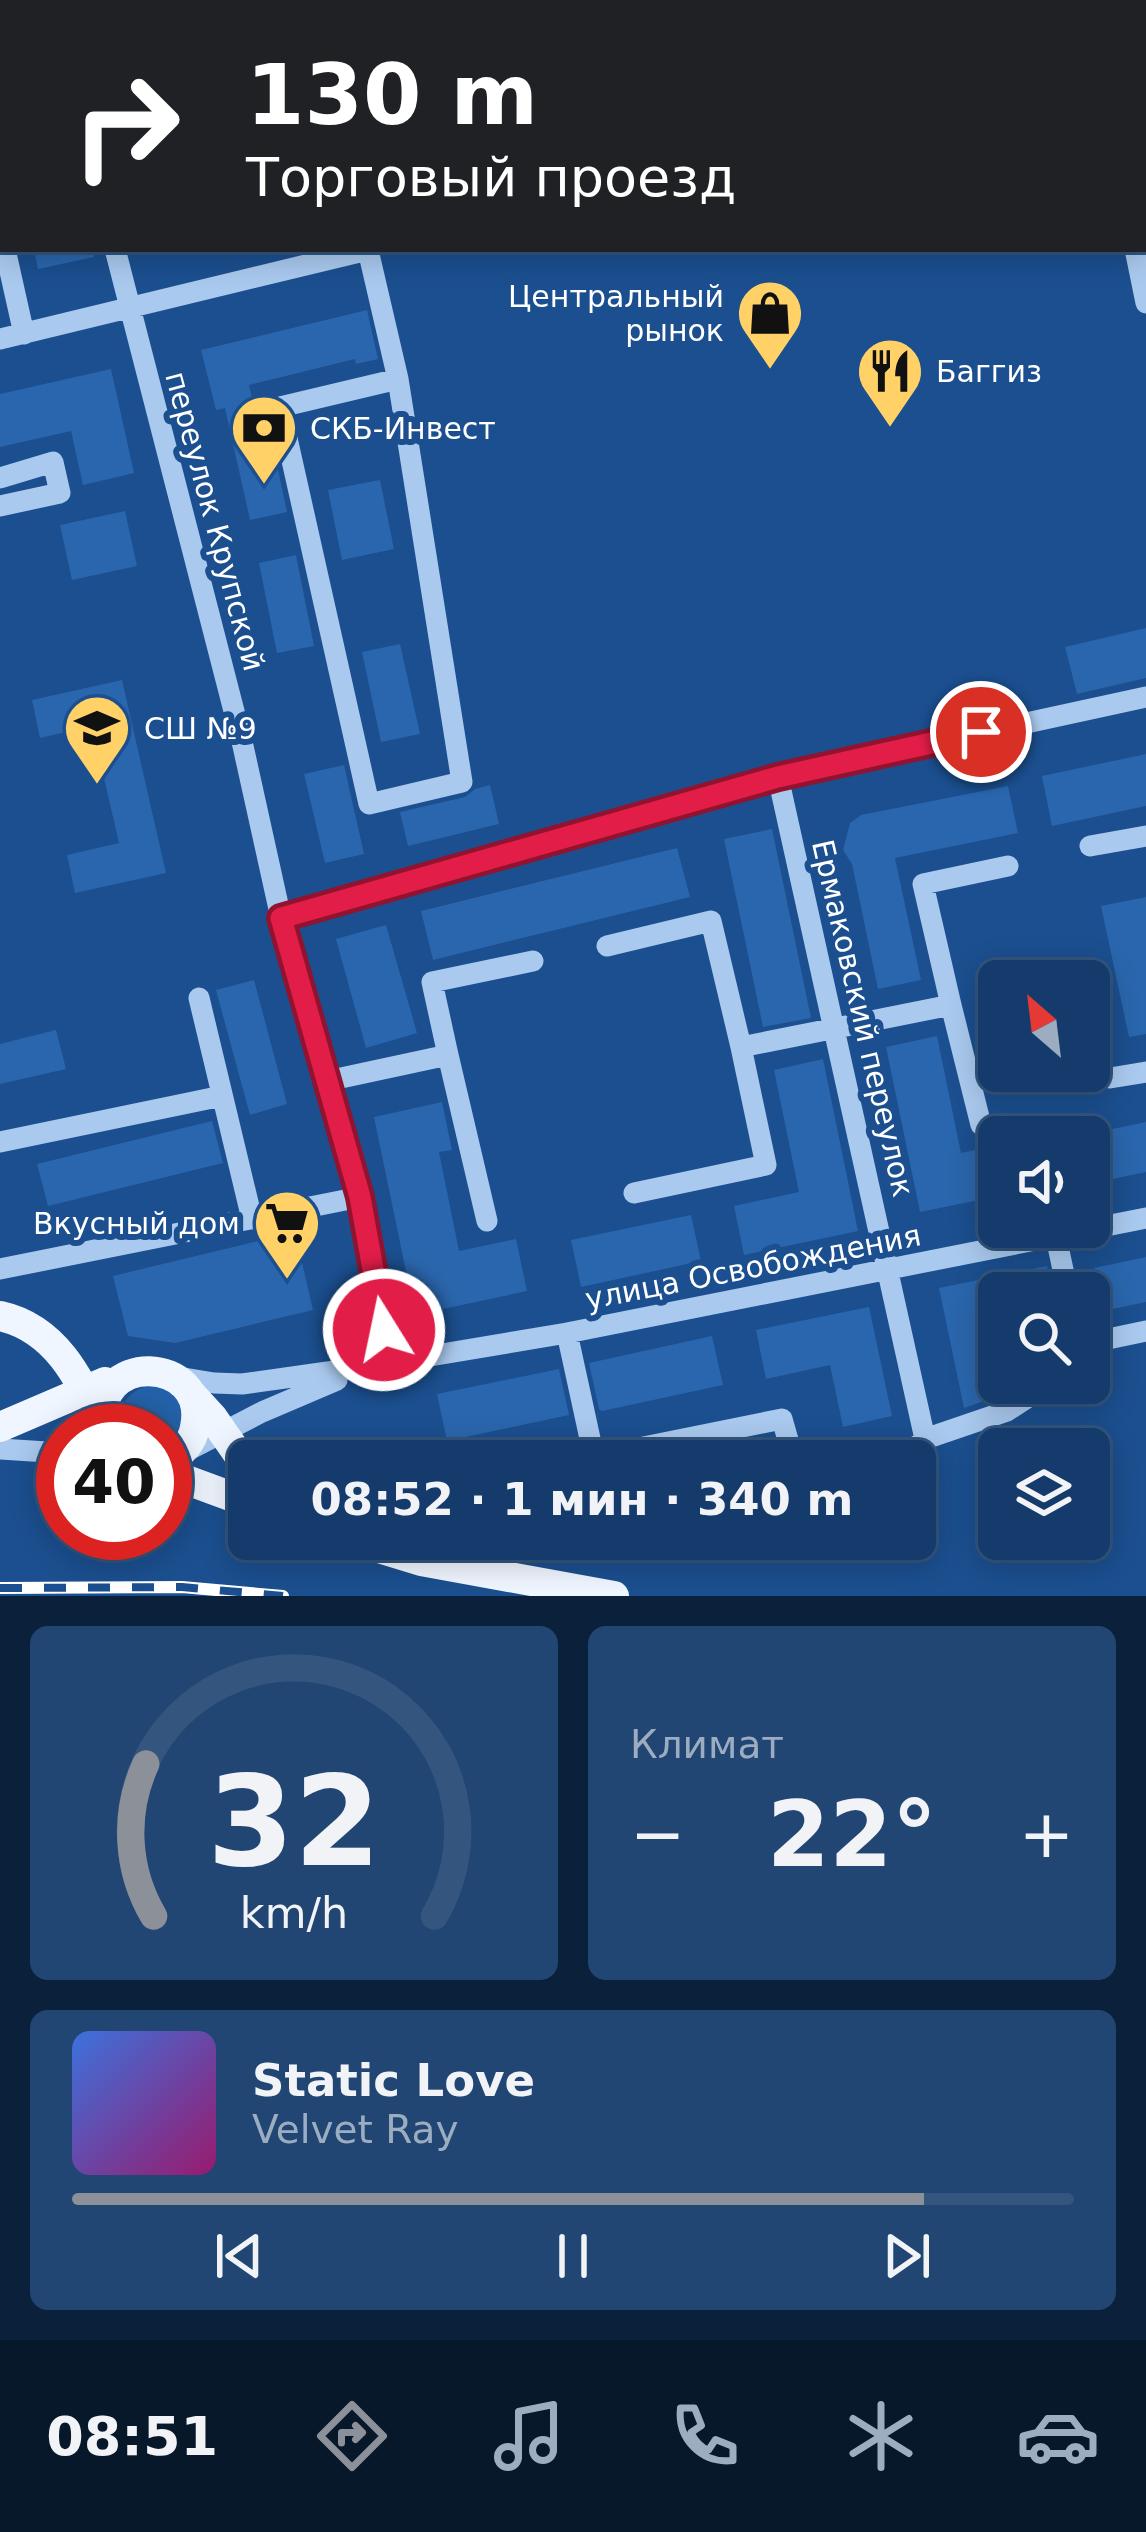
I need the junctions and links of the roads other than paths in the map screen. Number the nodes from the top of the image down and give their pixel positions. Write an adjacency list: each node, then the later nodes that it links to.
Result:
1 (6, 252): 8 (street)
2 (116, 252): 7 (street, переулок Крупской)
3 (362, 252): 7 (street)
4 (370, 252): 10 (street)
5 (1136, 252): 6 (street)
6 (1146, 303)
7 (129, 310): 8 (street); 18 (street, переулок Крупской)
8 (24, 334): 9 (street)
9 (0, 339)
10 (398, 379): 10 (street)
11 (0, 478): 12 (street)
12 (0, 506)
13 (1146, 697): 14 (street)
14 (778, 777): 18 (street); 23 (street, Ермаковский переулок)
15 (1146, 836): 16 (street)
16 (1090, 846)
17 (1008, 866): 22 (street)
18 (281, 918): 28 (street, переулок Крупской)
19 (607, 946): 24 (street)
20 (533, 961): 25 (street)
21 (199, 998): 29 (street)
22 (951, 1005): 23 (street); 30 (street)
23 (834, 1028): 24 (street); 40 (street, Ермаковский переулок)
24 (741, 1047): 32 (street)
25 (448, 1055): 28 (street); 36 (street)
26 (1146, 1072): 27 (street)
27 (1110, 1078)
28 (327, 1081): 33 (street, переулок Крупской)
29 (222, 1096): 31 (street); 35 (street)
30 (979, 1116)
31 (0, 1142)
32 (634, 1192)
33 (360, 1197): 35 (street); 45 (street, переулок Крупской)
34 (1146, 1218): 37 (street, улица Освобождения)
35 (251, 1219): 39 (street)
36 (487, 1220)
37 (1110, 1226)
38 (1003, 1248): 40 (street, улица Освобождения)
39 (0, 1268)
40 (889, 1271): 43 (street, улица Освобождения); 57 (street, Ермаковский переулок)
41 (0, 1316): 48 (main road)
42 (1146, 1331): 44 (street)
43 (567, 1333): 45 (street, улица Освобождения); 58 (street)
44 (1110, 1338)
45 (370, 1366): 47 (street); 55 (street)
46 (130, 1373): 47 (main road); 48 (main road); 50 (main road)
47 (180, 1383): 51 (main road); 55 (main road)
48 (86, 1390): 49 (main road); 54 (main road)
49 (92, 1404)
50 (104, 1404)
51 (192, 1404)
52 (1018, 1404): 57 (street)
53 (192, 1405): 56 (main road)
54 (0, 1426)
55 (223, 1434): 61 (main road); 64 (street)
56 (192, 1437)
57 (925, 1439)
58 (581, 1440)
59 (678, 1440): 60 (street)
60 (788, 1440)
61 (228, 1441)
62 (0, 1449): 63 (street)
63 (36, 1451)
64 (192, 1451)
65 (192, 1477): 66 (main road)
66 (228, 1493)
67 (418, 1560): 68 (main road)
68 (614, 1596)

